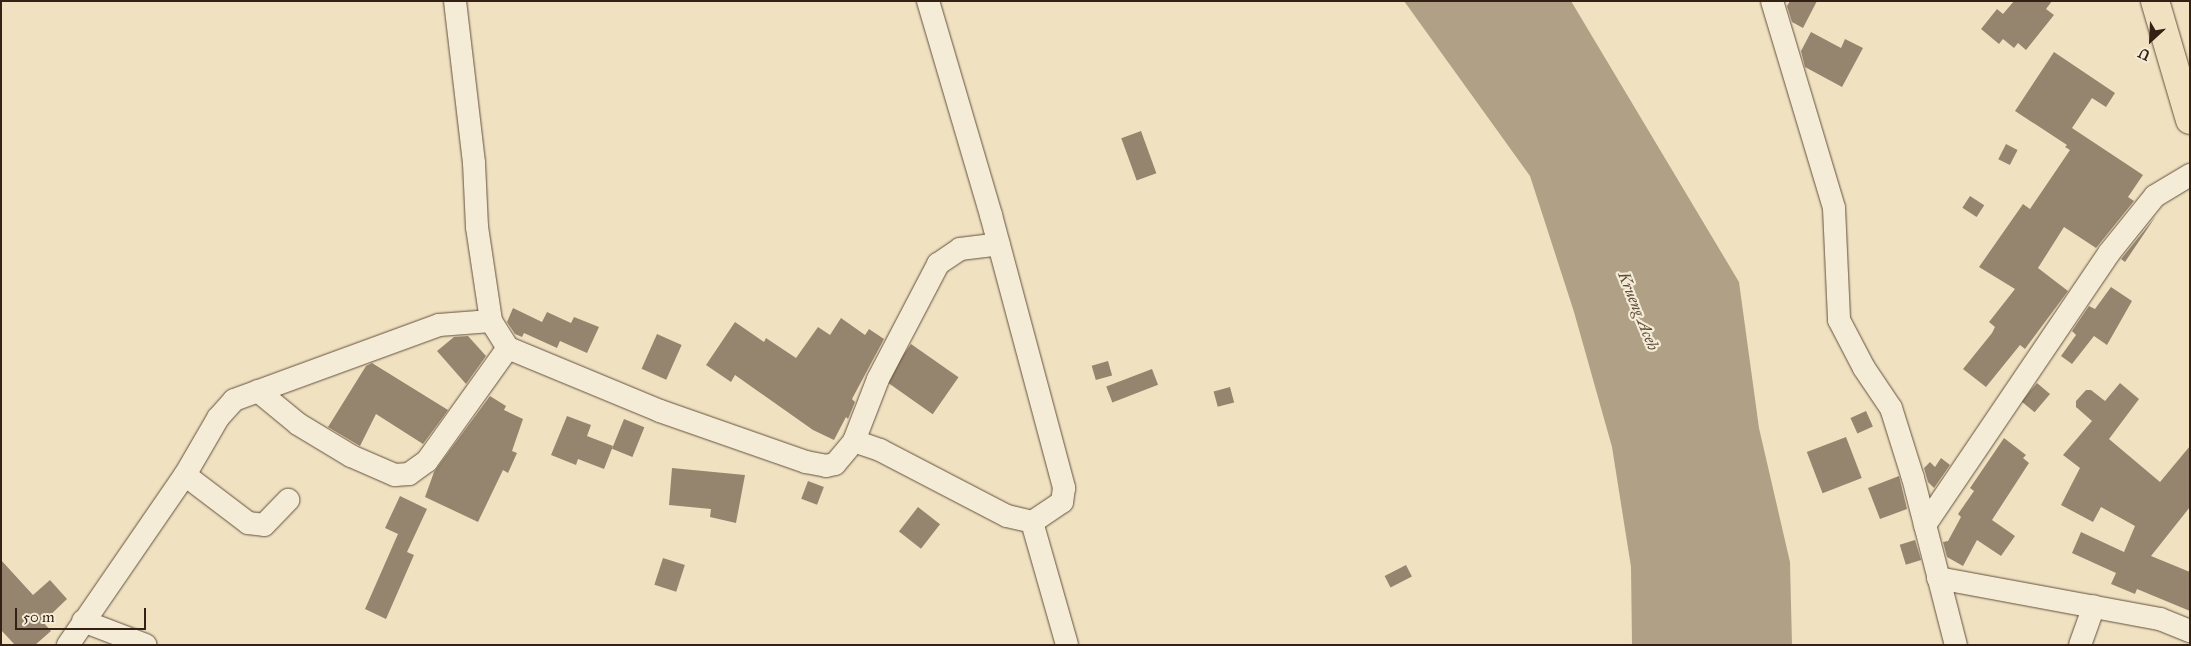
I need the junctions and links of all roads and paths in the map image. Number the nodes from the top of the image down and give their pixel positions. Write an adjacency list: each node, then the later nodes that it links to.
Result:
1 (455, 1): 8 (street)
2 (928, 1): 7 (street)
3 (1772, 1): 15 (street)
4 (2156, 1): 5 (highway)
5 (2190, 120)
6 (2190, 175): 15 (street)
7 (999, 244): 11 (street); 14 (street)
8 (491, 321): 9 (street); 10 (street)
9 (508, 348): 10 (street); 11 (street)
10 (258, 391): 12 (street)
11 (854, 441): 14 (street)
12 (185, 475): 13 (street); 18 (street)
13 (288, 500)
14 (1032, 522): 22 (street)
15 (1925, 525): 16 (street)
16 (1938, 578): 17 (street); 23 (street)
17 (2094, 606): 19 (street); 24 (street)
18 (84, 621): 20 (street); 21 (street)
19 (2190, 631)
20 (68, 645)
21 (146, 645)
22 (1067, 645)
23 (1956, 645)
24 (2080, 645)

